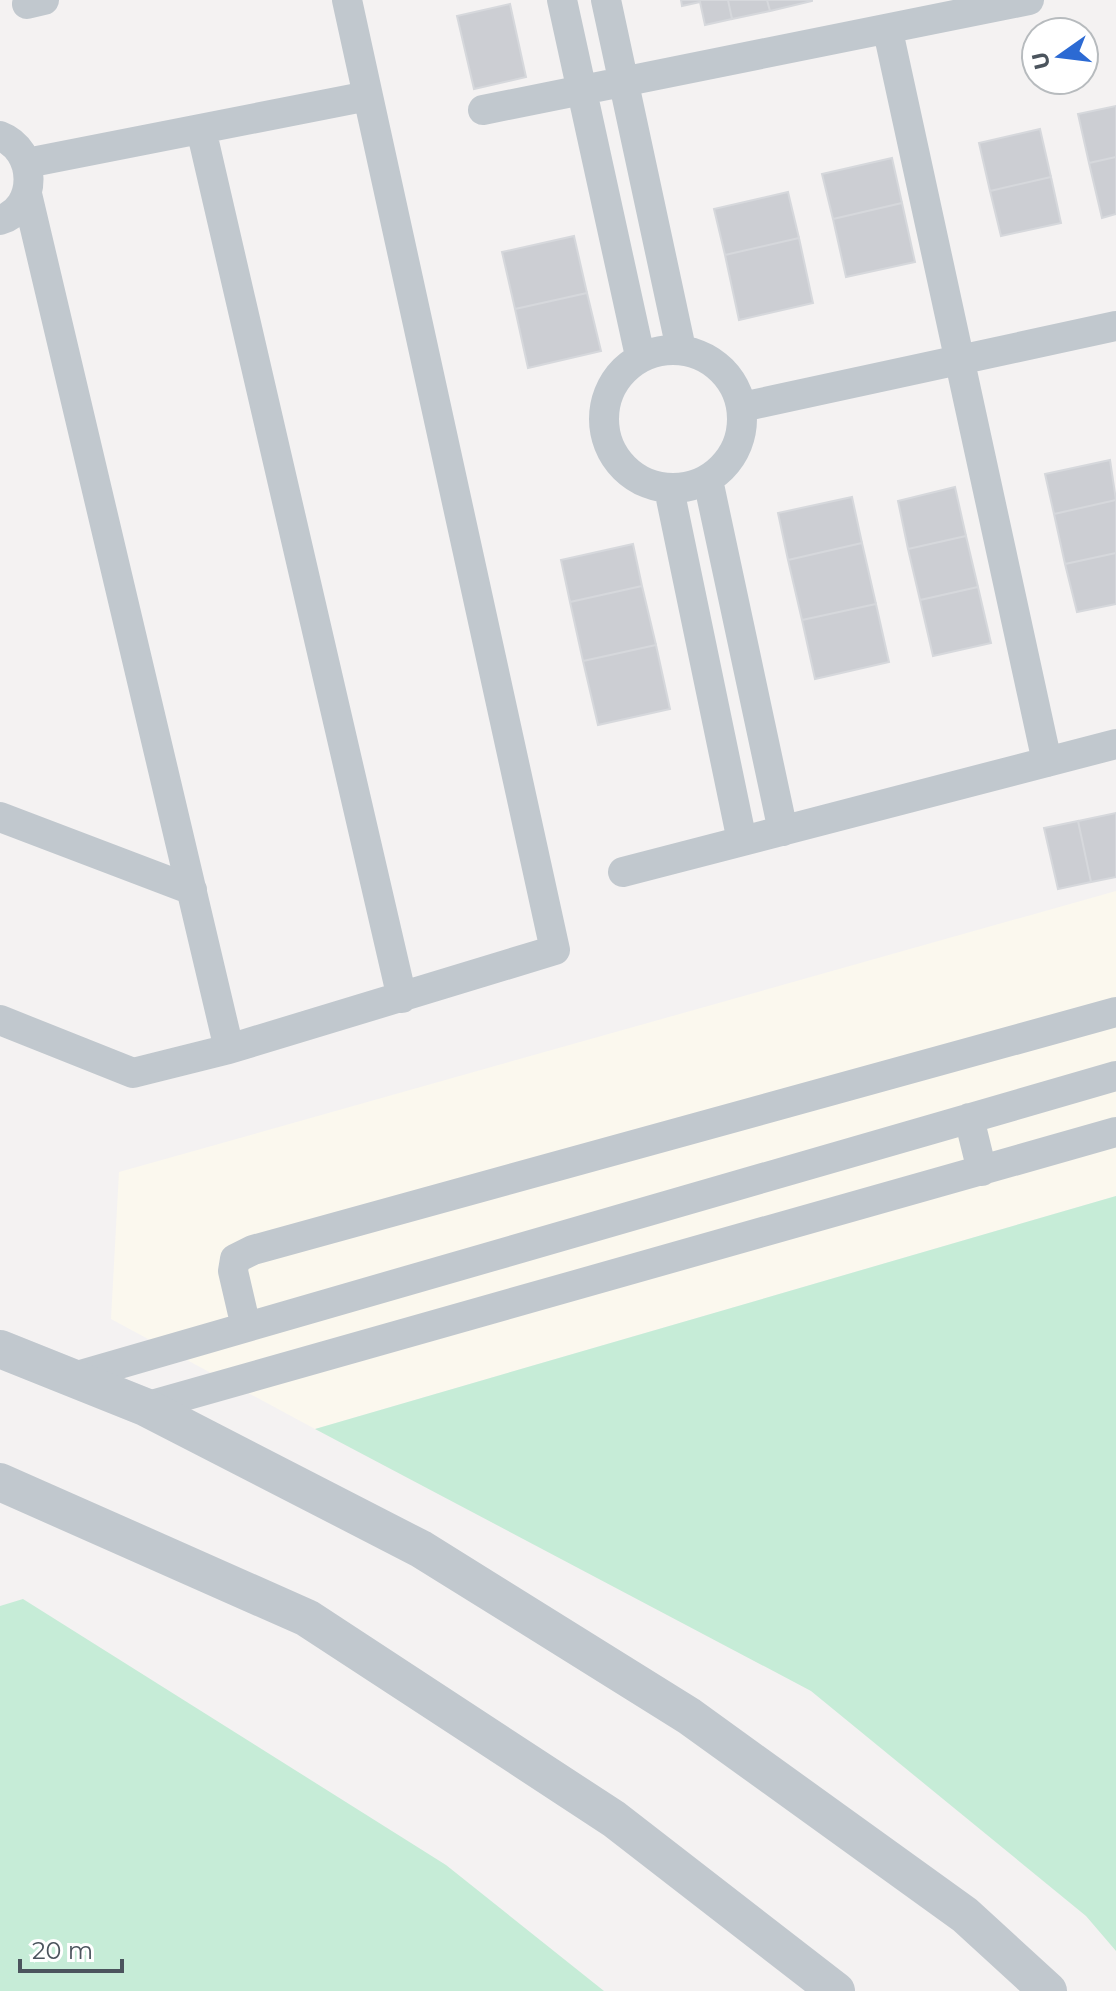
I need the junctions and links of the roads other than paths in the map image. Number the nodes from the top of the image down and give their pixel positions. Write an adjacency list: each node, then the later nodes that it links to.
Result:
1 (347, 0): 8 (street)
2 (562, 0): 7 (street)
3 (606, 0): 6 (street)
4 (1029, 0): 5 (street)
5 (888, 31): 6 (street); 18 (street)
6 (625, 82): 7 (street); 16 (street)
7 (582, 90): 9 (street); 17 (street)
8 (368, 96): 10 (street); 29 (street)
9 (483, 110)
10 (201, 129): 12 (street); 29 (street)
11 (0, 136): 12 (street)
12 (27, 163): 13 (street)
13 (27, 194): 14 (street); 28 (street)
14 (0, 220)
15 (1116, 326): 18 (street)
16 (681, 349): 17 (street); 19 (street)
17 (640, 356): 21 (street)
18 (959, 359): 19 (street); 23 (street)
19 (742, 407): 20 (street)
20 (708, 480): 21 (street); 25 (street)
21 (669, 489): 26 (street)
22 (1116, 744): 23 (street)
23 (1047, 762): 25 (street)
24 (0, 817): 28 (street)
25 (783, 831): 26 (street)
26 (742, 841): 27 (street)
27 (623, 872)
28 (192, 890): 32 (street)
29 (402, 998): 32 (street)
30 (1116, 1012): 37 (street)
31 (0, 1020): 32 (street)
32 (229, 1049)
33 (1116, 1076): 34 (street)
34 (969, 1118): 36 (street); 37 (street)
35 (1116, 1132): 36 (street)
36 (982, 1171): 40 (street)
37 (246, 1327): 39 (street)
38 (0, 1349): 39 (street)
39 (74, 1377): 40 (street)
40 (145, 1407): 43 (street)
41 (1, 1482): 42 (street)
42 (836, 1991)
43 (1048, 1991)

